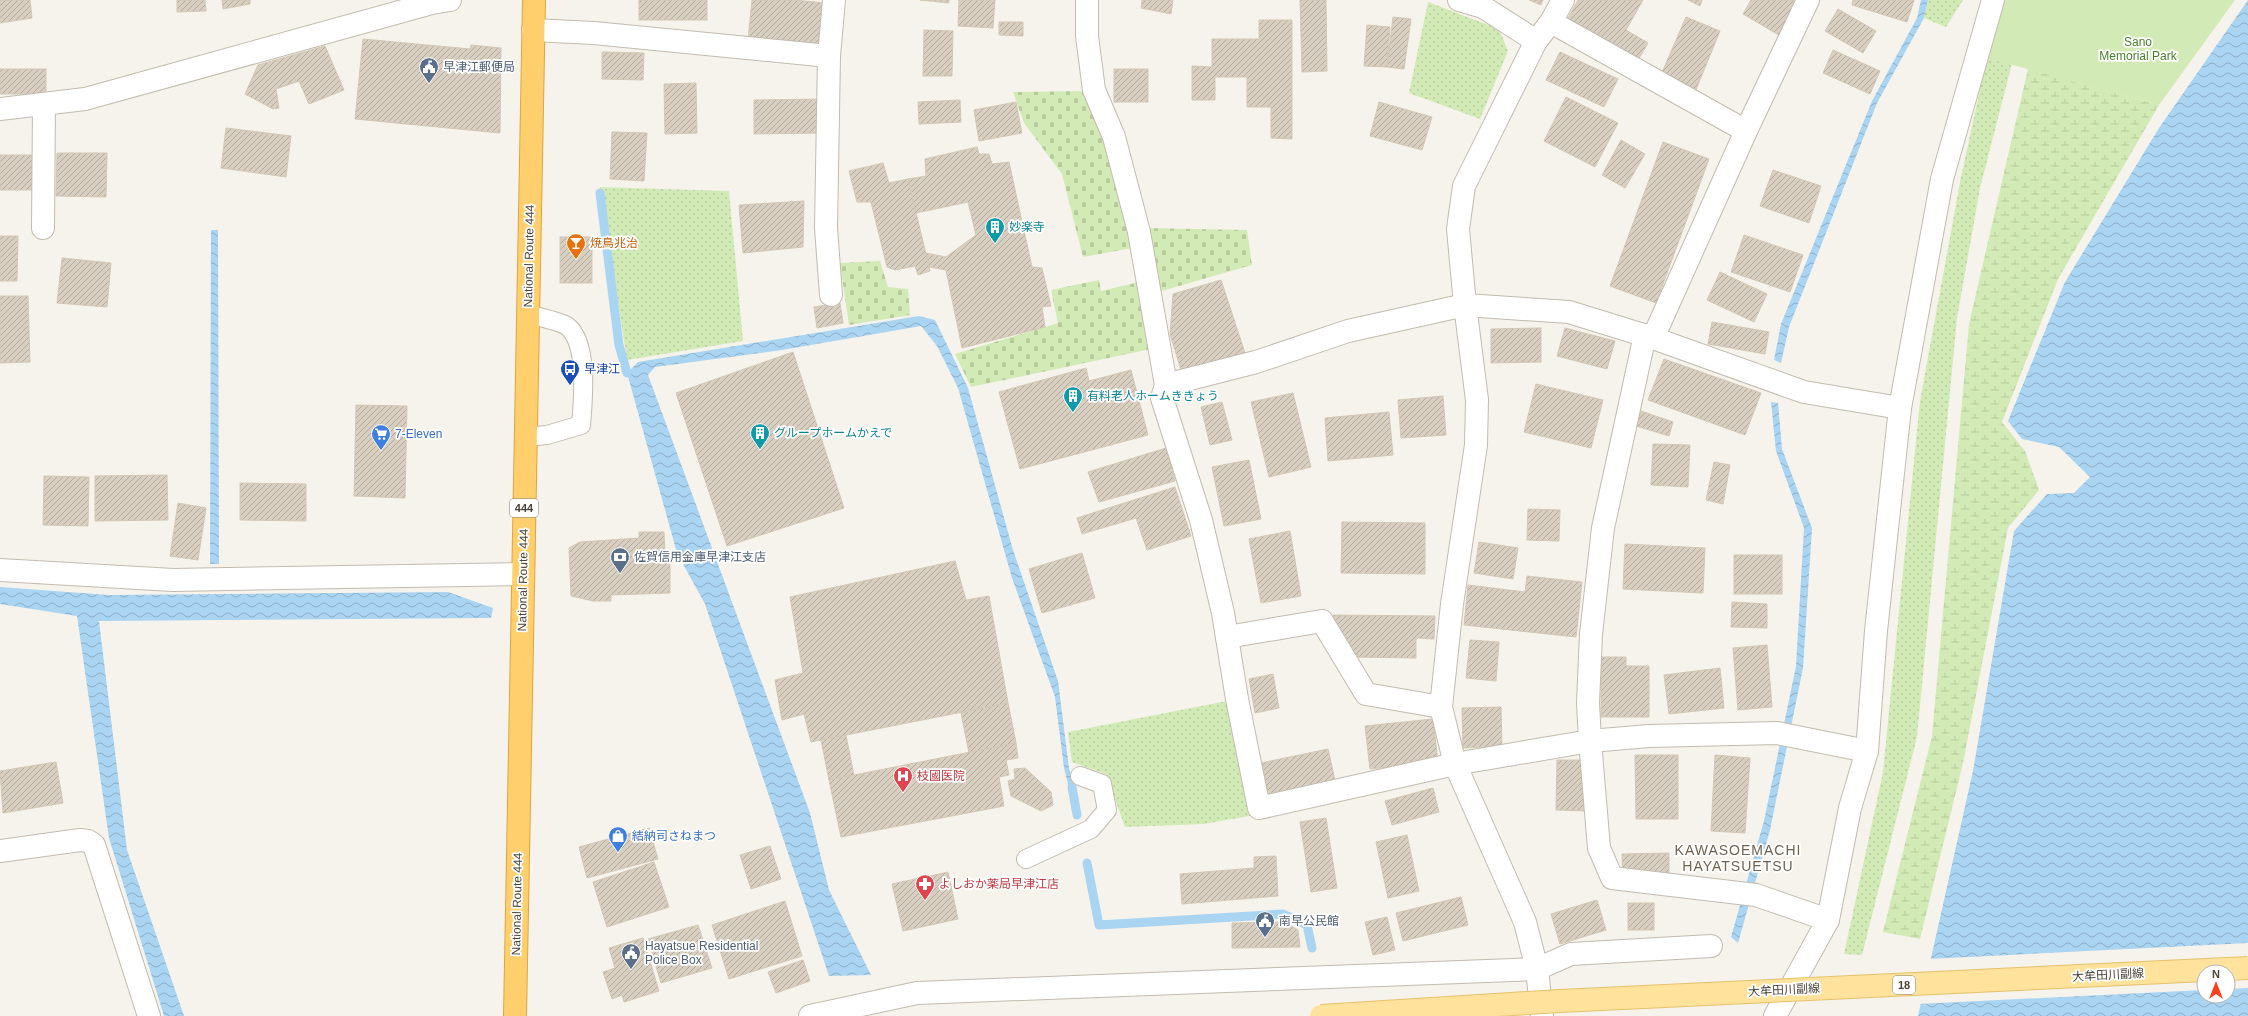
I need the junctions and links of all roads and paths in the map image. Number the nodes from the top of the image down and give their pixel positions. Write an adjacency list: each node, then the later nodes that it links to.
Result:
1 (450, 0): 14 (street)
2 (534, 0): 11 (highway, National Route 444 / 444)
3 (834, 0): 13 (street)
4 (1087, 0): 22 (street)
5 (1459, 0): 9 (street)
6 (1563, 0): 10 (street)
7 (1808, 0): 16 (street)
8 (1993, 0): 23 (street)
9 (1483, 3): 12 (street)
10 (1551, 22): 12 (street); 16 (street)
11 (533, 30): 13 (street); 20 (highway, National Route 444 / 444)
12 (1536, 41): 19 (street)
13 (830, 56): 18 (street)
14 (44, 104): 15 (street); 17 (street)
15 (0, 109)
16 (1746, 131): 21 (street)
17 (43, 228)
18 (831, 295)
19 (1465, 305): 21 (street); 22 (street); 28 (street)
20 (528, 314): 24 (highway, National Route 444 / 444); 24 (lane)
21 (1649, 336): 23 (street); 29 (street)
22 (1166, 385): 27 (street)
23 (1900, 408): 30 (street)
24 (526, 437): 26 (highway, National Route 444 / 444)
25 (0, 570): 26 (street)
26 (523, 574): 40 (highway, National Route 444 / 444)
27 (1227, 637): 28 (street); 31 (street)
28 (1441, 707): 31 (street)
29 (1590, 741): 30 (street); 31 (street); 35 (street)
30 (1868, 751): 35 (street)
31 (1455, 764): 38 (street)
32 (1080, 776): 34 (lane)
33 (0, 851): 39 (street)
34 (1026, 859)
35 (1828, 920): 44 (street)
36 (1711, 946): 38 (street)
37 (2248, 968): 42 (main road, 大牟田川副線 / 18, bridge)
38 (1537, 969): 41 (street); 43 (street)
39 (149, 1016)
40 (514, 1016)
41 (810, 1016)
42 (1321, 1016)
43 (1542, 1016)
44 (1775, 1016)

